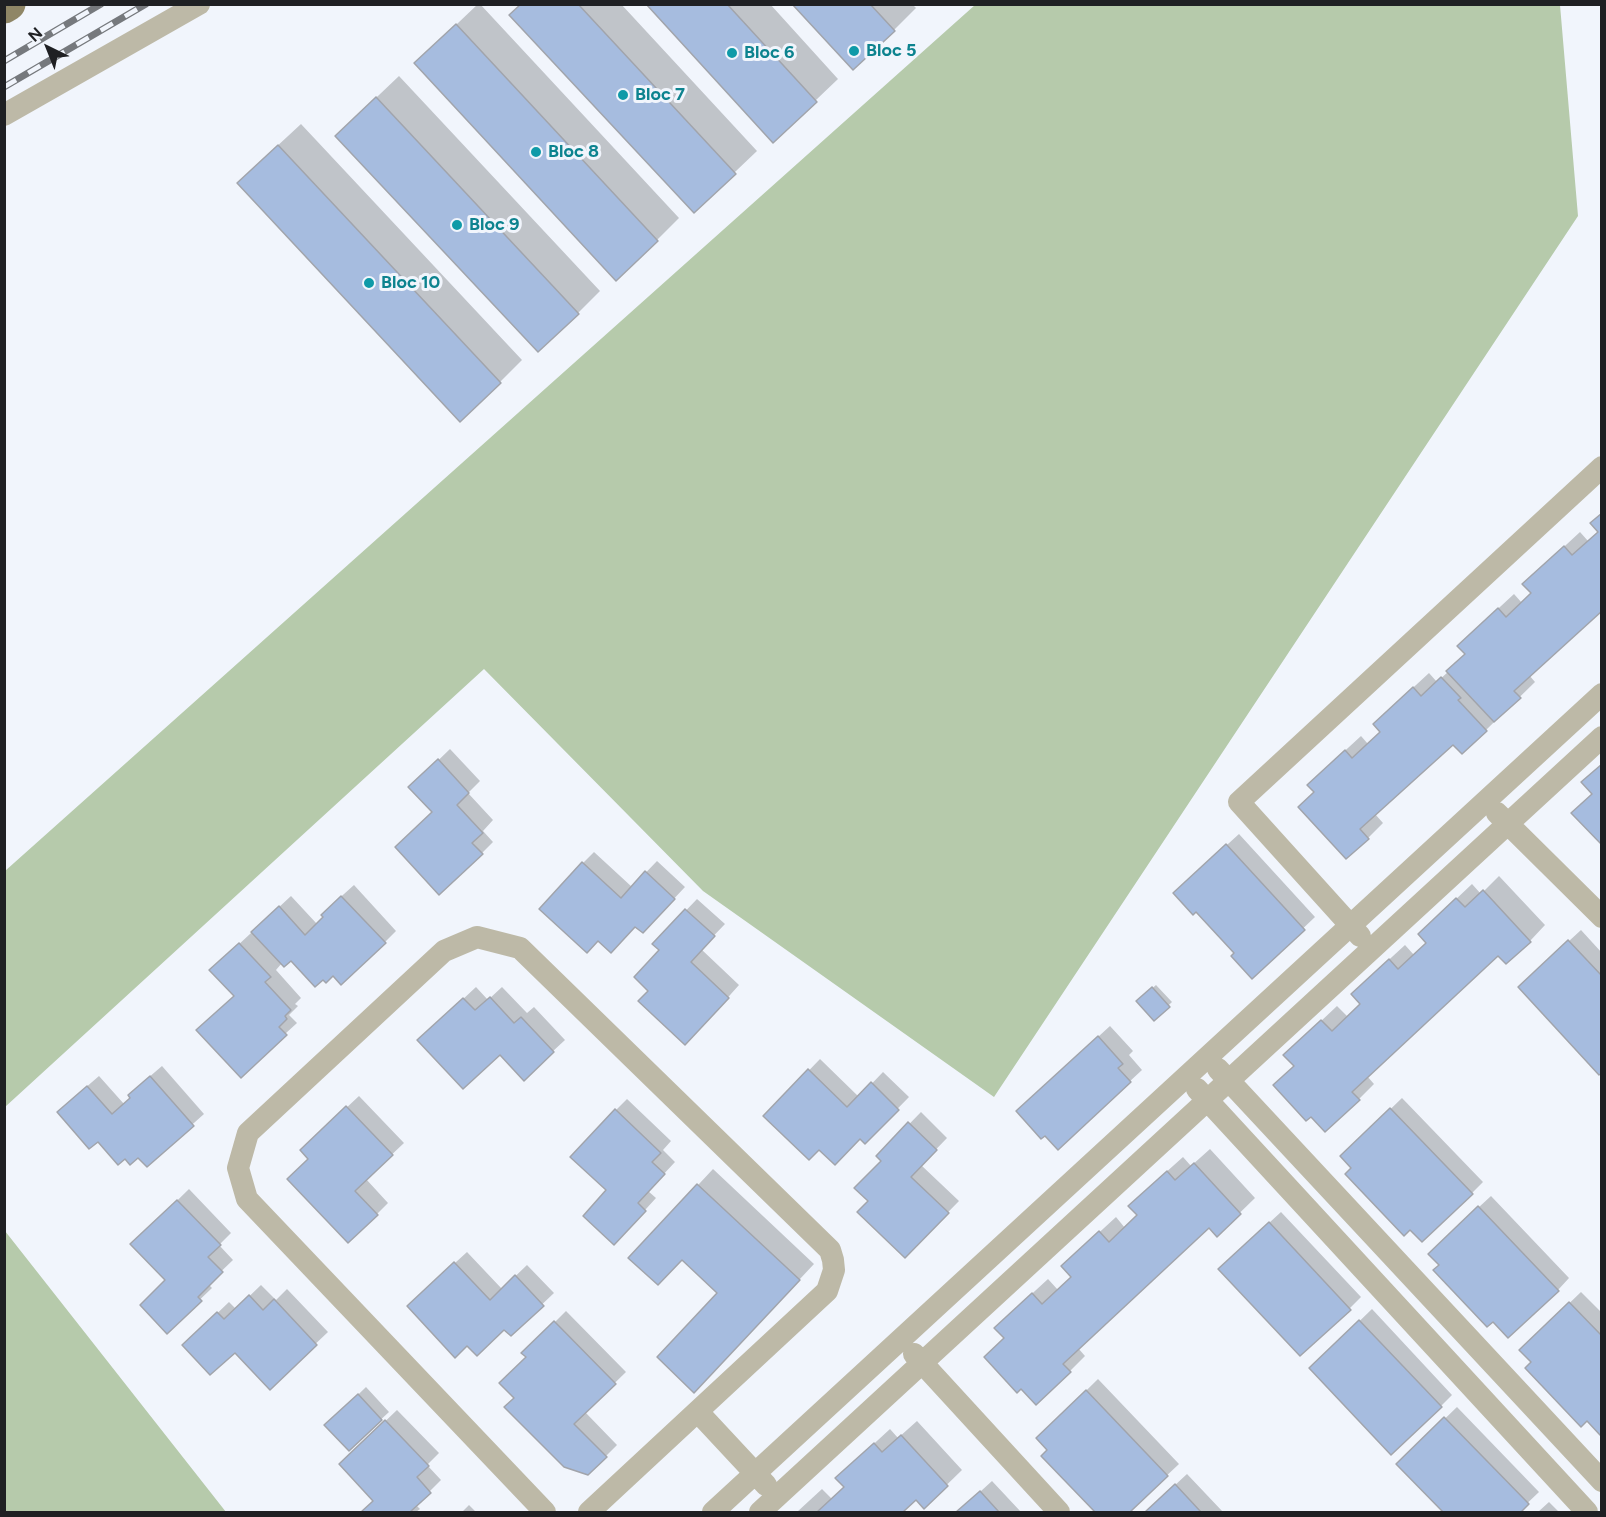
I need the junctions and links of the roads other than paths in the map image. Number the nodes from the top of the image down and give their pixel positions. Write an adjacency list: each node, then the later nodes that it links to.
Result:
1 (9, 4): 3 (main road)
2 (199, 4): 4 (street)
3 (4, 7)
4 (4, 116)
5 (1602, 467): 11 (street)
6 (1602, 694): 8 (street)
7 (1602, 737): 9 (street)
8 (1485, 801): 9 (street); 11 (street)
9 (1507, 824): 10 (street); 12 (street)
10 (1602, 917)
11 (1350, 926): 12 (street); 13 (street)
12 (1371, 949): 15 (street)
13 (1208, 1056): 14 (street); 15 (street)
14 (1186, 1077): 16 (street); 17 (street)
15 (1228, 1081): 16 (street); 21 (street)
16 (1208, 1100): 18 (street); 28 (street)
17 (901, 1339): 18 (street); 20 (street)
18 (922, 1364): 22 (street); 27 (street)
19 (698, 1412): 20 (street); 23 (street); 24 (street)
20 (756, 1473): 22 (street); 25 (street)
21 (1602, 1481)
22 (777, 1497): 26 (street)
23 (545, 1512)
24 (589, 1512)
25 (713, 1512)
26 (760, 1512)
27 (1059, 1512)
28 (1587, 1512)

